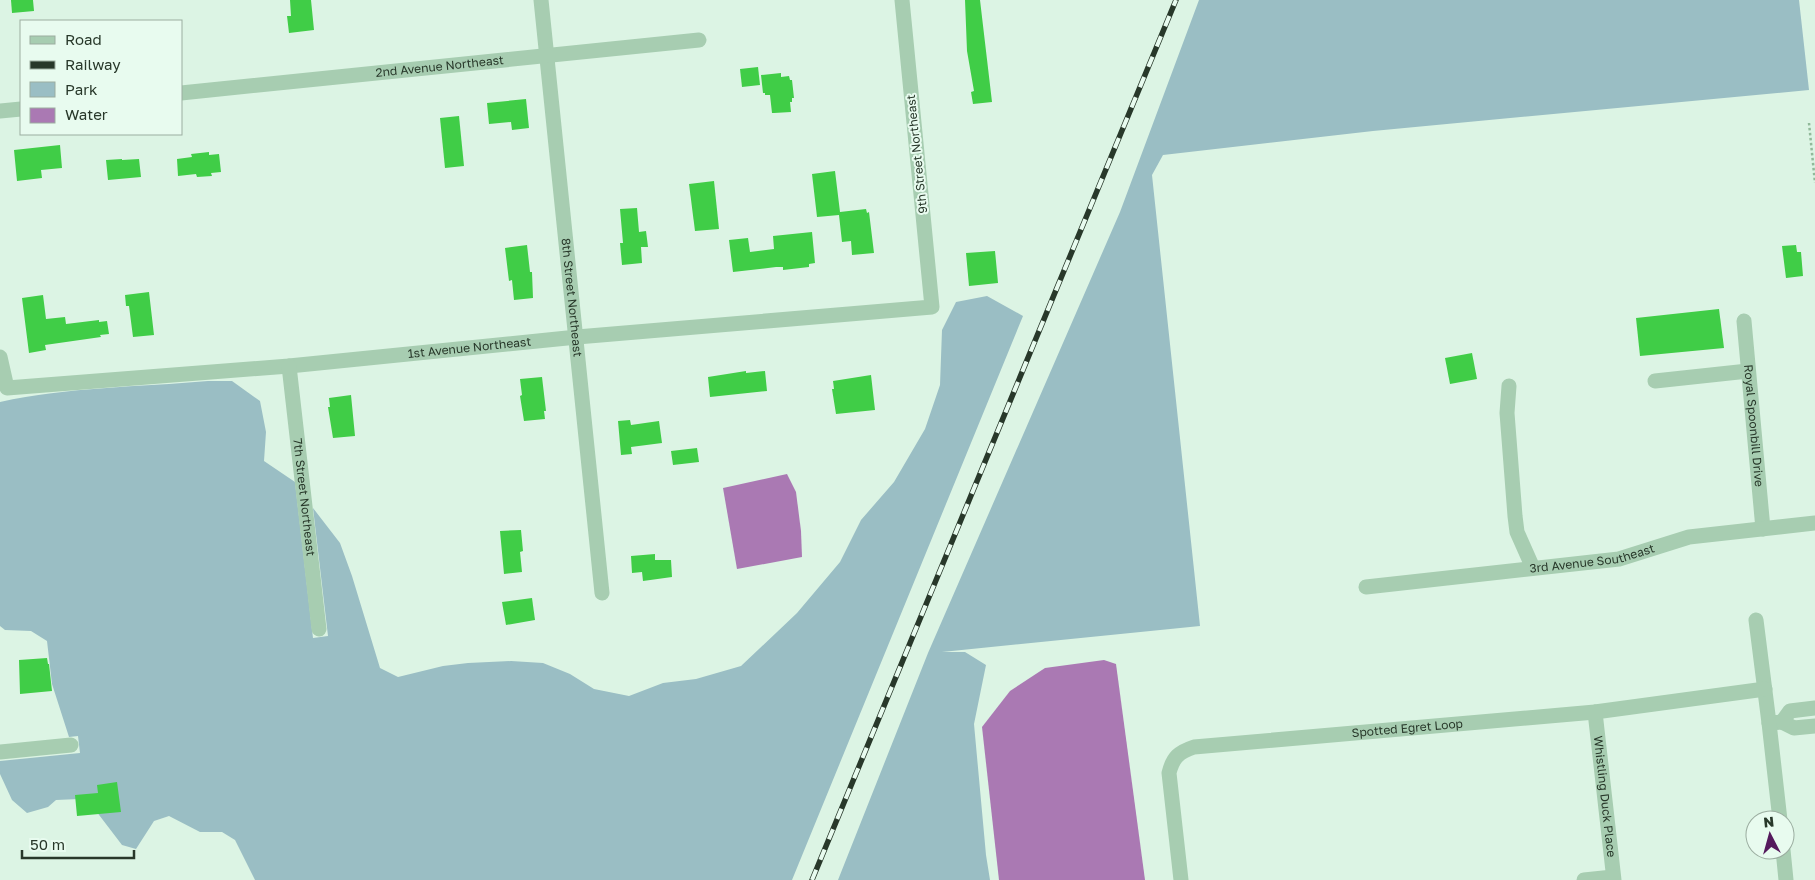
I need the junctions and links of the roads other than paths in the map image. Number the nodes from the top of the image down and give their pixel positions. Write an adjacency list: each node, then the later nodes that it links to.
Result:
1 (541, 0): 4 (street, 8th Street Northeast)
2 (902, 0): 8 (street, 9th Street Northeast)
3 (699, 40): 4 (street, 2nd Avenue Northeast)
4 (547, 56): 5 (street, 2nd Avenue Northeast); 10 (street, 8th Street Northeast)
5 (182, 93)
6 (20, 109): 7 (street)
7 (0, 111)
8 (932, 307): 10 (street, 1st Avenue Northeast)
9 (1744, 321): 13 (street, Royal Spoonbill Drive)
10 (577, 337): 12 (street, 1st Avenue Northeast); 20 (street, 8th Street Northeast)
11 (0, 357): 12 (street, 1st Avenue Northeast)
12 (289, 366): 22 (street, 7th Street Northeast)
13 (1748, 371): 14 (street); 17 (street, Royal Spoonbill Drive)
14 (1655, 381)
15 (1509, 386): 18 (street)
16 (1815, 523): 17 (street, 3rd Avenue Southeast)
17 (1763, 529): 18 (street, 3rd Avenue Southeast)
18 (1533, 568): 19 (street, 3rd Avenue Southeast)
19 (1366, 587)
20 (602, 593)
21 (1756, 620): 23 (street)
22 (319, 629)
23 (1765, 689): 25 (street, Spotted Egret Loop); 26 (street)
24 (1815, 708): 26 (street)
25 (1595, 712): 32 (street, Whistling Duck Place); 33 (street, Spotted Egret Loop)
26 (1776, 723): 27 (street); 30 (street)
27 (1815, 726)
28 (71, 745): 29 (street)
29 (0, 752)
30 (1780, 810)
31 (1784, 860): 35 (street)
32 (1613, 878): 34 (street)
33 (1181, 880)
34 (1584, 880)
35 (1786, 880)

